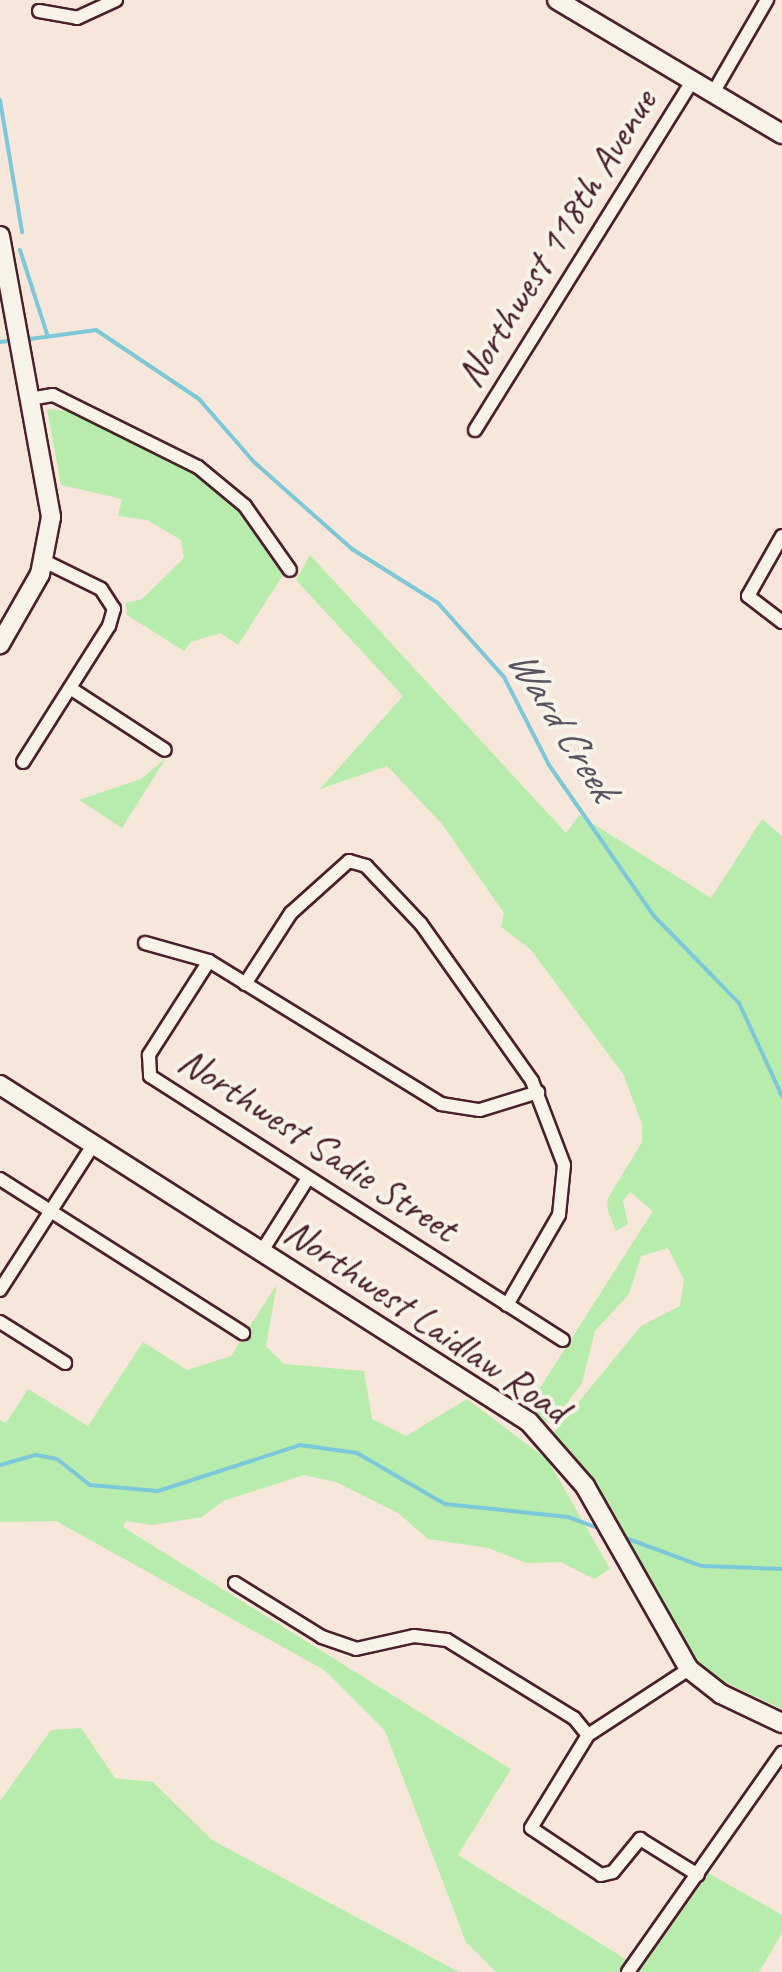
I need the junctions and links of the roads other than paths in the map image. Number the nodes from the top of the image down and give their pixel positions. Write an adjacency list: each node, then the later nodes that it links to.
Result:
1 (116, 0): 4 (street)
2 (556, 0): 5 (street)
3 (767, 0): 6 (street)
4 (39, 11)
5 (692, 80): 6 (street); 10 (street, Northwest 118th Avenue)
6 (713, 93): 7 (street)
7 (782, 134)
8 (0, 236): 9 (street)
9 (30, 399): 12 (street); 13 (street)
10 (476, 430)
11 (782, 536): 14 (street)
12 (44, 561): 15 (street); 16 (street)
13 (290, 570)
14 (782, 622)
15 (0, 644)
16 (70, 688): 17 (street); 18 (street)
17 (165, 750)
18 (23, 762)
19 (145, 943): 20 (street)
20 (209, 960): 21 (street); 25 (street, Northwest Sadie Street)
21 (245, 984): 23 (street); 23 (street)
22 (0, 1085): 24 (street, Northwest Laidlaw Road)
23 (538, 1092): 30 (street)
24 (93, 1145): 27 (street); 28 (street, Northwest Laidlaw Road)
25 (308, 1178): 28 (street); 30 (street, Northwest Sadie Street)
26 (0, 1179): 27 (street)
27 (50, 1211): 29 (street); 32 (street)
28 (262, 1251): 36 (street, Northwest Laidlaw Road)
29 (0, 1290)
30 (507, 1305): 33 (street, Northwest Sadie Street)
31 (0, 1322): 34 (street)
32 (243, 1333)
33 (563, 1340)
34 (64, 1364)
35 (235, 1583): 38 (street)
36 (689, 1669): 37 (street, Northwest Laidlaw Road); 38 (street)
37 (782, 1722)
38 (588, 1735): 40 (street)
39 (782, 1753): 40 (street)
40 (698, 1875): 41 (street)
41 (628, 1972)

